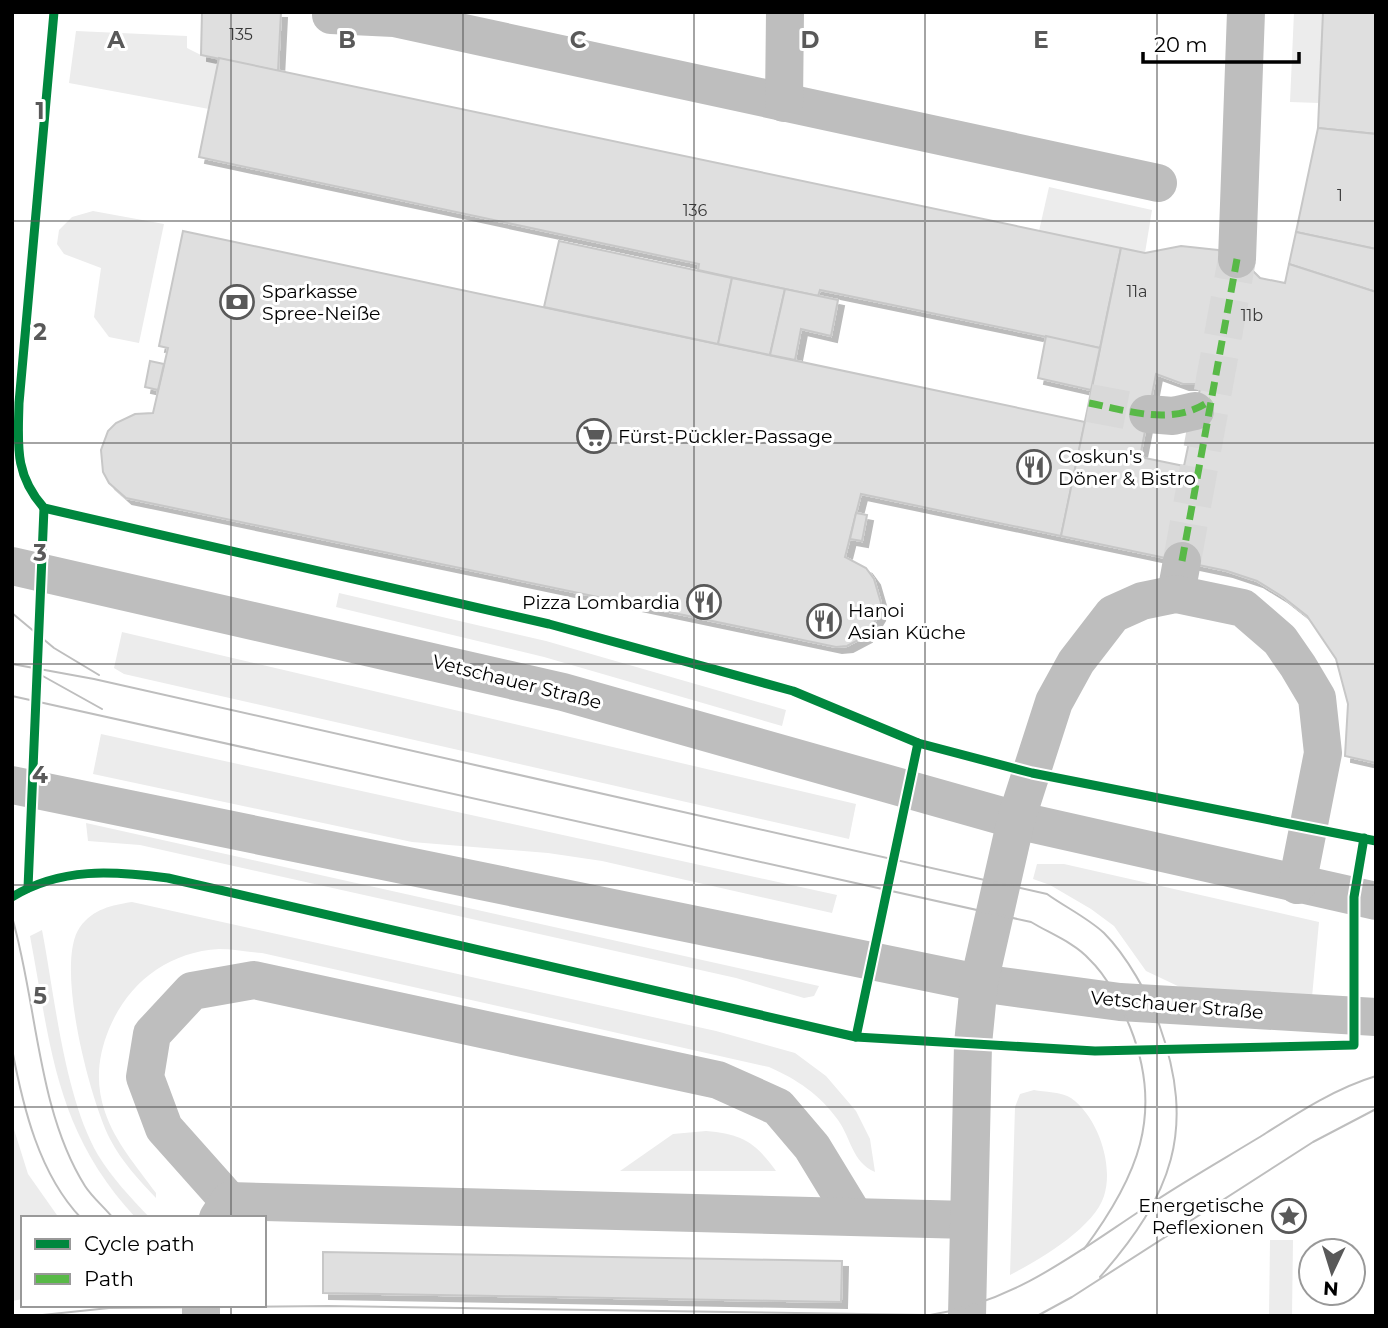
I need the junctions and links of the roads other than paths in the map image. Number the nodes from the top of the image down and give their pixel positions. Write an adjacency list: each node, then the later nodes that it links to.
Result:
1 (785, 12): 4 (street)
2 (1246, 12): 6 (street)
3 (331, 15): 4 (street)
4 (783, 103): 5 (street)
5 (1158, 183)
6 (1237, 259)
7 (1195, 411): 8 (street)
8 (1148, 414)
9 (12, 566): 11 (street, Vetschauer Straße)
10 (12, 785): 14 (street, Vetschauer Straße)
11 (1016, 820): 12 (street, Vetschauer Straße); 12 (street); 14 (street)
12 (1297, 885): 13 (street, Vetschauer Straße)
13 (1376, 901)
14 (979, 983): 15 (street, Vetschauer Straße); 18 (street)
15 (1376, 1017)
16 (224, 1209): 17 (street); 17 (street)
17 (854, 1216): 18 (street)
18 (969, 1220): 19 (street)
19 (967, 1316)

